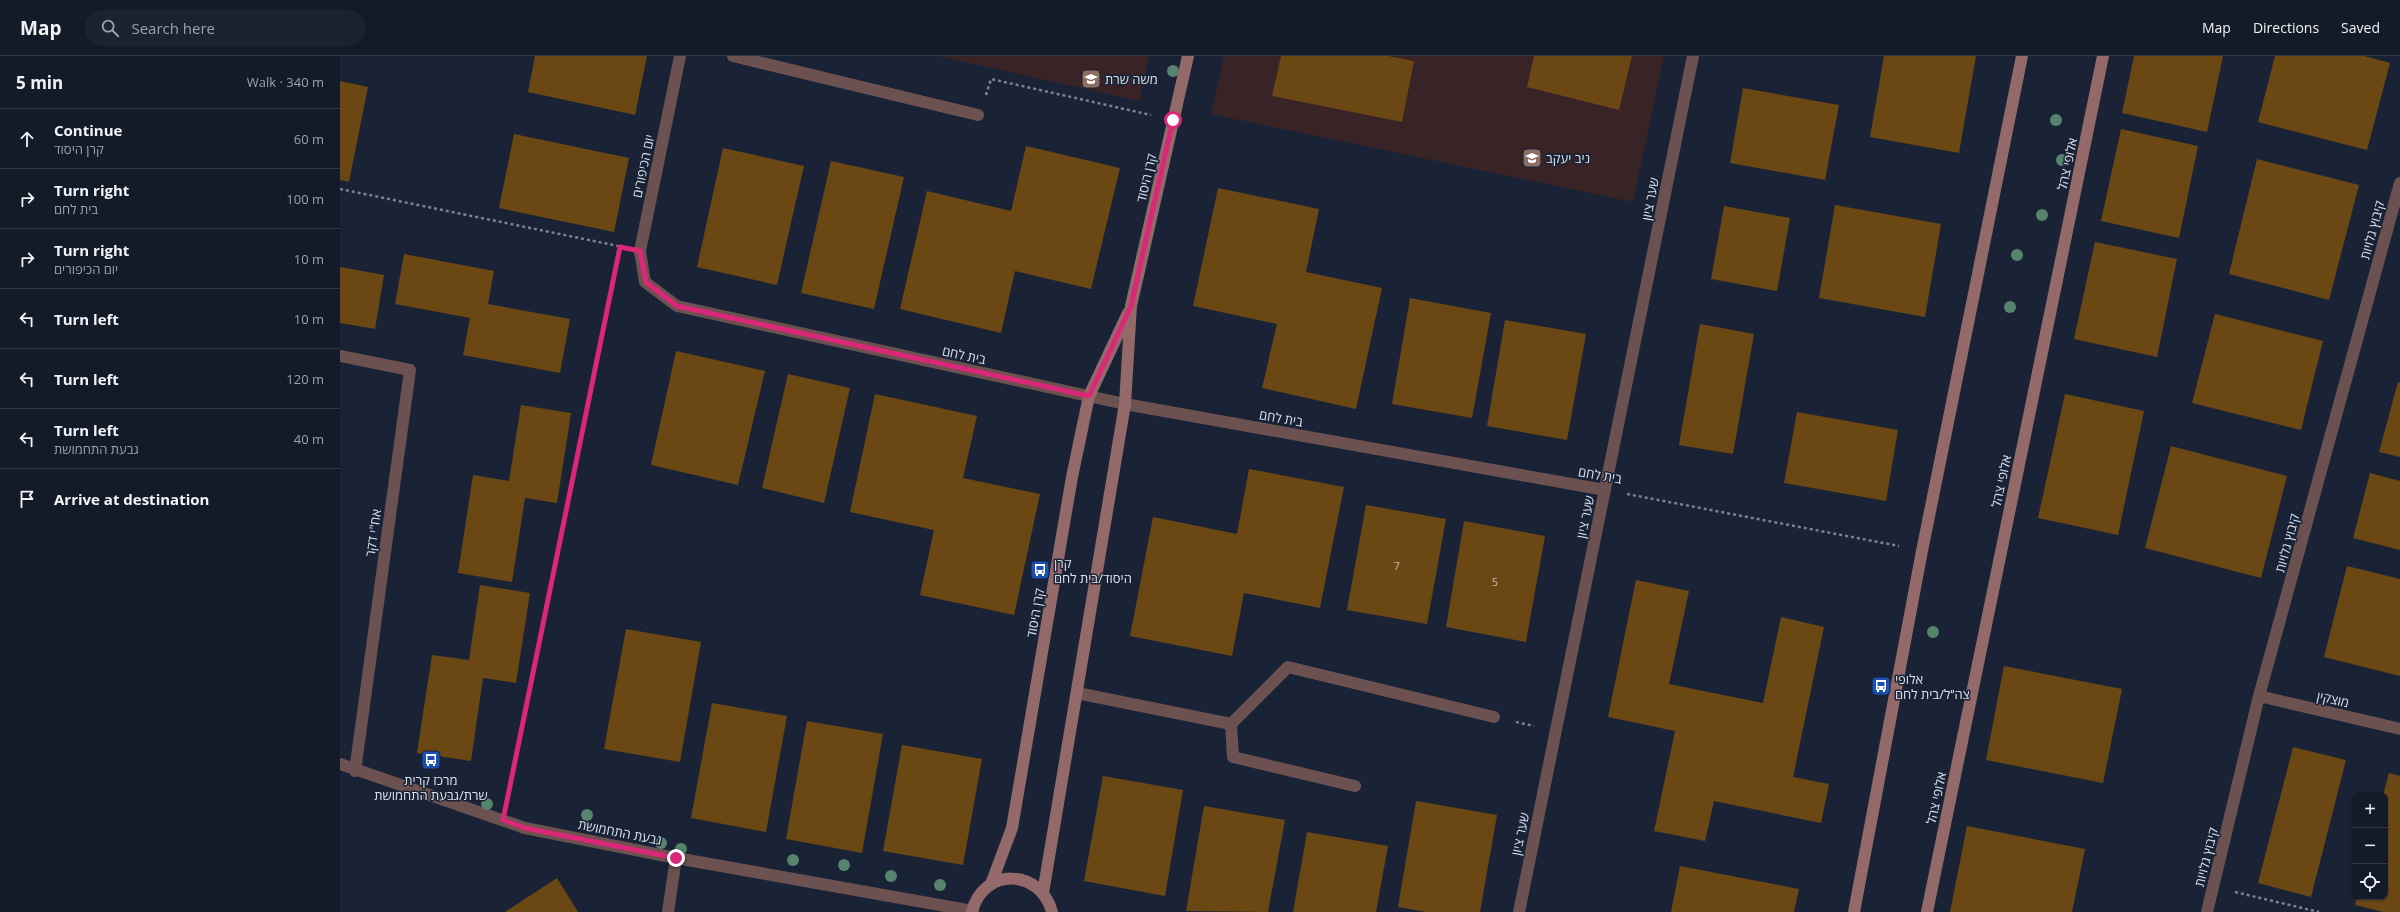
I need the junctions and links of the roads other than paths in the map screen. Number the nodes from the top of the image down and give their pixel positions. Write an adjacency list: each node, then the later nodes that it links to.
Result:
1 (680, 56): 9 (street, יום הכיפורים)
2 (734, 56): 7 (street)
3 (1188, 56): 10 (main road, קרן היסוד)
4 (1693, 56): 14 (street, שער ציון)
5 (2022, 56): 30 (main road)
6 (2104, 56): 31 (main road, אלופי צהל)
7 (978, 115)
8 (2400, 183): 16 (street, קיבוץ גלויות)
9 (646, 282): 12 (street, בית לחם)
10 (1131, 306): 12 (main road, קרן היסוד); 13 (main road, קרן היסוד)
11 (340, 356): 21 (street, אח"י דקר)
12 (1089, 396): 13 (street, בית לחם); 24 (main road, קרן היסוד)
13 (1125, 404): 14 (street, בית לחם); 15 (main road, קרן היסוד)
14 (1605, 490): 29 (street, שער ציון)
15 (1077, 693): 18 (street); 25 (main road, קרן היסוד)
16 (2259, 696): 19 (street, מוצקין); 32 (street, קיבוץ גלויות)
17 (1494, 717): 18 (street)
18 (1231, 724): 22 (street)
19 (2400, 729)
20 (340, 764): 21 (street, גבעת התחמושת)
21 (355, 770): 23 (street, גבעת התחמושת)
22 (1356, 786)
23 (676, 858): 26 (street); 27 (street, גבעת התחמושת)
24 (991, 884): 25 (main road); 27 (main road)
25 (1043, 893): 28 (main road)
26 (668, 912)
27 (972, 912)
28 (1052, 912)
29 (1518, 912)
30 (1854, 912)
31 (1926, 912)
32 (2207, 912)

